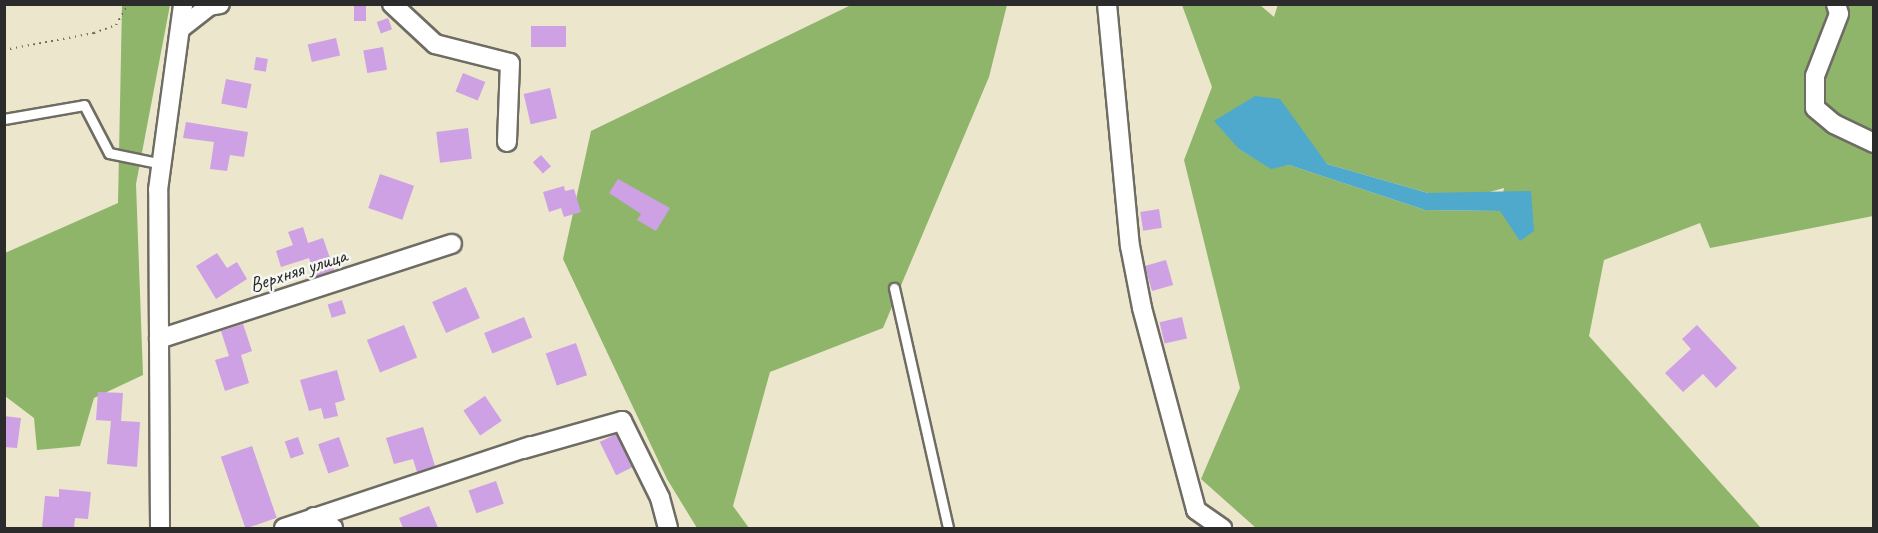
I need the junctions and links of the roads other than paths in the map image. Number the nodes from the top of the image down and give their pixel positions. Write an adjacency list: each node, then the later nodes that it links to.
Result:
1 (183, 4): 6 (street)
2 (392, 4): 8 (street)
3 (1107, 4): 20 (street)
4 (1836, 4): 9 (street)
5 (212, 5): 6 (street)
6 (180, 29): 10 (street)
7 (4, 119): 10 (lane)
8 (507, 142)
9 (1874, 142)
10 (162, 165): 13 (street)
11 (452, 244): 13 (street, Верхняя улица)
12 (894, 288): 19 (lane)
13 (159, 339): 15 (street)
14 (314, 517): 16 (street); 17 (street); 18 (street)
15 (160, 528)
16 (284, 528)
17 (333, 528)
18 (668, 528)
19 (948, 528)
20 (1222, 528)

